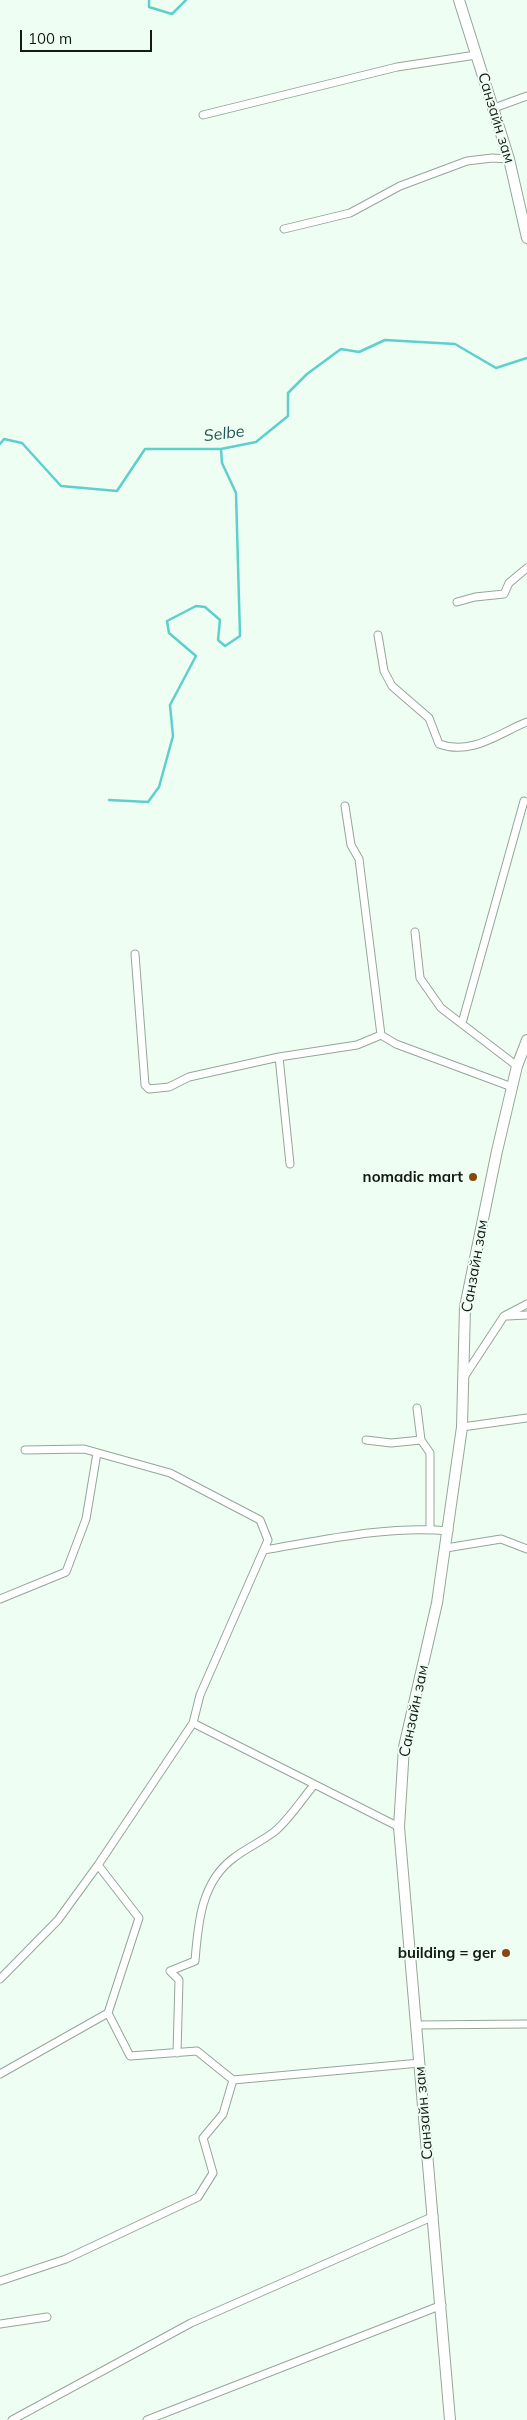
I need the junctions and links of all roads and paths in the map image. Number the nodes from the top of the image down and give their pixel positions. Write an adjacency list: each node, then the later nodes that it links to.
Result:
1 (459, 0): 2 (main road, Санзайн зам)
2 (476, 55): 4 (main road, Санзайн зам); 5 (street)
3 (527, 96): 4 (street)
4 (494, 108): 6 (main road, Санзайн зам)
5 (203, 115)
6 (509, 159): 7 (street); 8 (main road, Санзайн зам)
7 (284, 228)
8 (527, 238)
9 (527, 568): 10 (street)
10 (457, 602)
11 (378, 634): 12 (street)
12 (527, 722)
13 (524, 801): 17 (street)
14 (345, 806): 18 (street)
15 (415, 932): 17 (street)
16 (135, 954): 20 (street)
17 (462, 1023): 21 (street)
18 (381, 1035): 20 (street); 22 (street)
19 (527, 1040): 21 (main road, Санзайн зам)
20 (278, 1057): 23 (street)
21 (517, 1066): 22 (main road, Санзайн зам)
22 (512, 1087): 27 (main road, Санзайн зам)
23 (290, 1164)
24 (527, 1304): 26 (street)
25 (527, 1315): 26 (street)
26 (504, 1316): 27 (street)
27 (464, 1376): 30 (main road, Санзайн зам)
28 (417, 1408): 32 (street)
29 (527, 1418): 30 (street)
30 (462, 1427): 36 (main road, Санзайн зам)
31 (366, 1440): 32 (street)
32 (421, 1440): 35 (street)
33 (24, 1450): 34 (street)
34 (97, 1453): 39 (street); 40 (street)
35 (430, 1529): 36 (street); 39 (street)
36 (449, 1531): 37 (main road, Санзайн зам)
37 (446, 1548): 38 (street); 43 (main road, Санзайн зам)
38 (527, 1549)
39 (264, 1550): 41 (street)
40 (0, 1599)
41 (193, 1723): 42 (street); 44 (street)
42 (314, 1785): 43 (street); 49 (street)
43 (399, 1828): 48 (main road, Санзайн зам)
44 (98, 1865): 45 (street); 46 (street)
45 (0, 1980)
46 (108, 2014): 49 (street); 51 (street)
47 (527, 2024): 48 (street)
48 (418, 2025): 50 (main road, Санзайн зам)
49 (177, 2053): 52 (street)
50 (420, 2063): 52 (street); 53 (main road, Санзайн зам)
51 (0, 2074)
52 (233, 2080): 54 (street)
53 (434, 2216): 55 (main road, Санзайн зам); 58 (street)
54 (0, 2281)
55 (442, 2305): 59 (street); 60 (main road, Санзайн зам)
56 (46, 2317): 57 (street)
57 (0, 2324)
58 (12, 2420)
59 (147, 2420)
60 (450, 2420)

